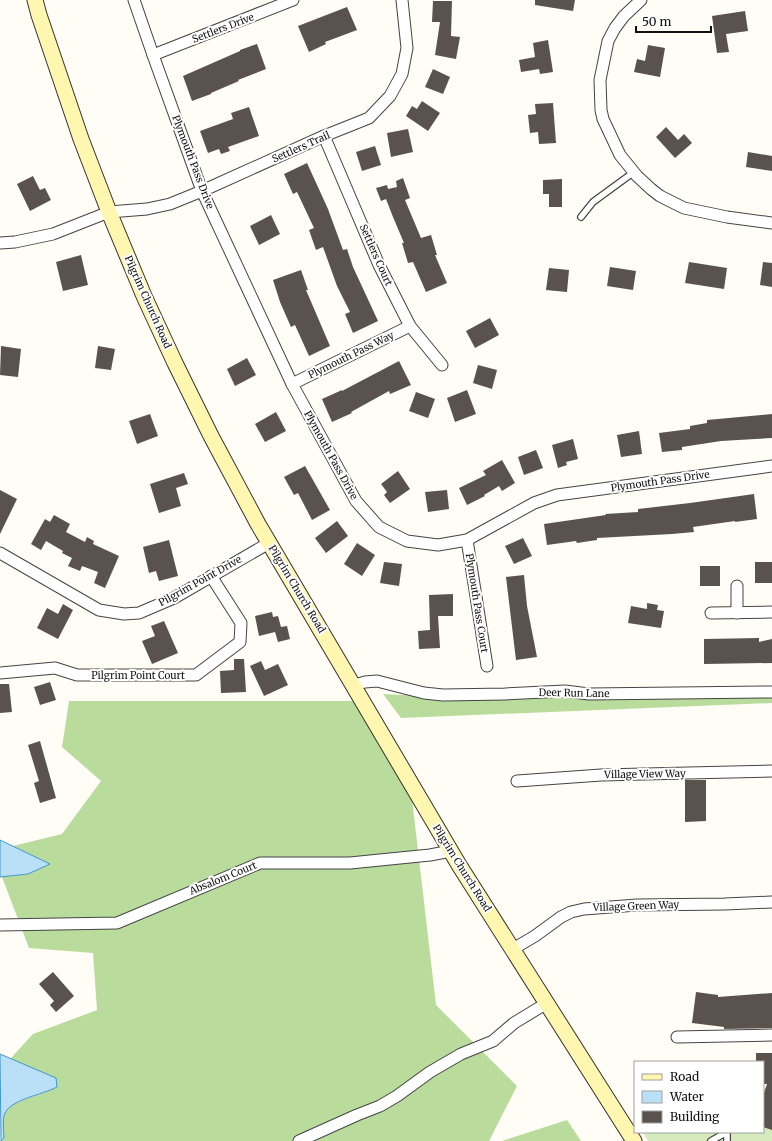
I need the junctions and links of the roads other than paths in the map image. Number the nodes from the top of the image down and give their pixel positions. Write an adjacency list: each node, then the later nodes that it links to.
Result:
1 (35, 0): 11 (street, Pilgrim Church Road)
2 (134, 0): 7 (street, Plymouth Pass Drive)
3 (293, 0): 6 (street, Settlers Drive)
4 (402, 0): 8 (street, Settlers Trail)
5 (641, 0): 9 (street)
6 (271, 4): 7 (street, Settlers Drive)
7 (152, 55): 10 (street, Plymouth Pass Drive)
8 (324, 136): 10 (street, Settlers Trail); 15 (street, Settlers Court)
9 (634, 172): 12 (lane); 13 (street)
10 (202, 191): 11 (street, Settlers Trail); 17 (street, Plymouth Pass Drive)
11 (109, 212): 14 (street, Settlers Trail); 20 (street, Pilgrim Church Road)
12 (581, 217)
13 (772, 223)
14 (0, 243)
15 (410, 326): 16 (street, Settlers Court); 17 (street, Plymouth Pass Way)
16 (442, 365)
17 (292, 384): 19 (street, Plymouth Pass Drive)
18 (772, 466): 19 (street, Plymouth Pass Drive)
19 (467, 540): 27 (street, Plymouth Pass Court)
20 (269, 543): 22 (street, Pilgrim Point Drive); 29 (street, Pilgrim Church Road)
21 (0, 553): 22 (street, Pilgrim Point Drive)
22 (211, 576): 28 (street, Pilgrim Point Court)
23 (737, 586): 26 (street)
24 (772, 612): 26 (street)
25 (711, 613): 26 (street)
26 (737, 613)
27 (487, 666)
28 (0, 673)
29 (354, 685): 30 (street, Deer Run Lane); 33 (street, Pilgrim Church Road)
30 (772, 692)
31 (772, 771): 32 (street, Village View Way)
32 (517, 781)
33 (451, 851): 35 (street, Absalom Court); 36 (street, Pilgrim Church Road)
34 (772, 901): 36 (street, Village Green Way)
35 (0, 925)
36 (513, 948): 37 (street, Pilgrim Church Road)
37 (547, 1003): 41 (street); 42 (street, Pilgrim Church Road)
38 (772, 1035): 39 (street)
39 (677, 1037)
40 (724, 1133): 43 (lane)
41 (299, 1141)
42 (634, 1141)
43 (711, 1141)

